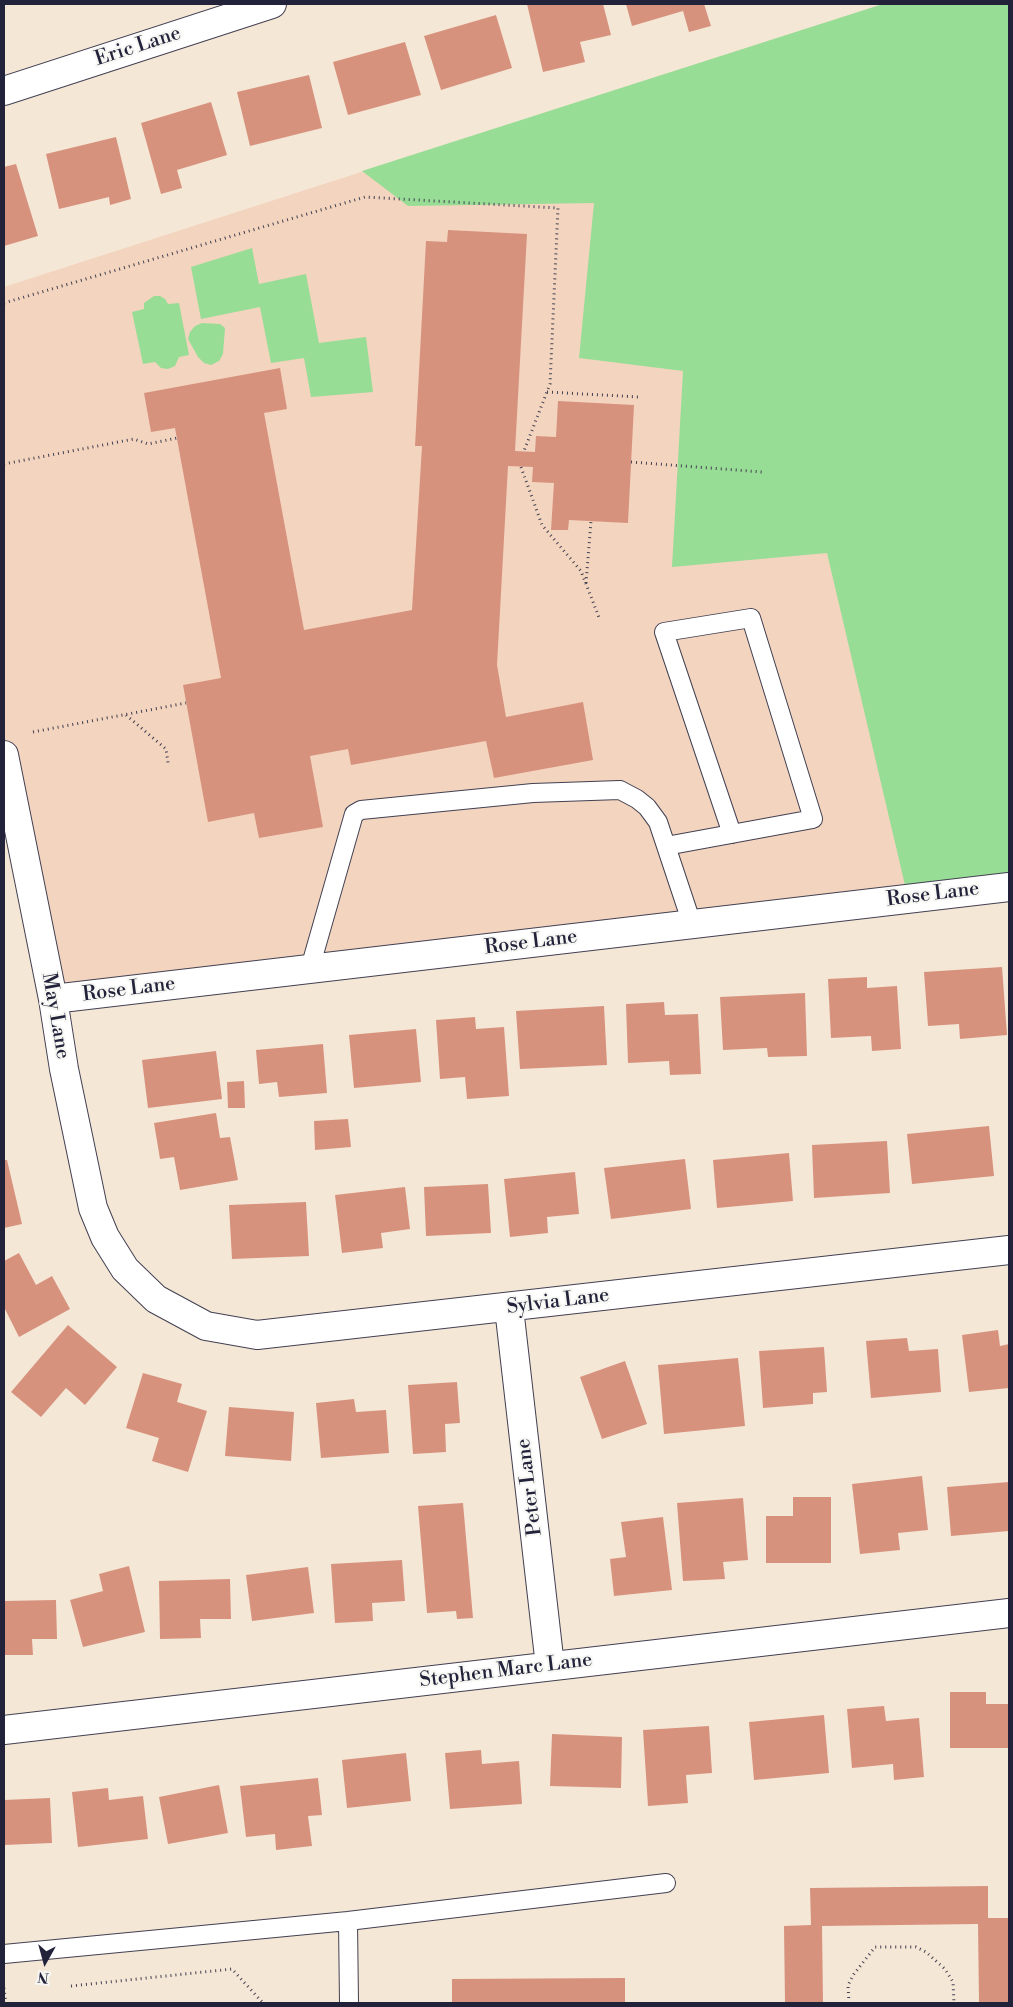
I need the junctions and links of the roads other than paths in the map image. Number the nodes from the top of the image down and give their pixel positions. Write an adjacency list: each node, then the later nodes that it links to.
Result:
1 (272, 4): 2 (street, Eric Lane)
2 (4, 91)
3 (4, 755): 9 (street, May Lane)
4 (732, 834): 4 (lane); 5 (lane)
5 (666, 846): 7 (lane); 8 (lane)
6 (1009, 887): 7 (street, Rose Lane)
7 (692, 924): 8 (street, Rose Lane)
8 (310, 968): 9 (street, Rose Lane)
9 (53, 999): 11 (street, May Lane)
10 (1009, 1250): 12 (street, Sylvia Lane)
11 (125, 1269): 12 (street, Sylvia Lane)
12 (509, 1308): 14 (street, Peter Lane)
13 (1009, 1614): 14 (street, Stephen Marc Lane)
14 (550, 1666): 15 (street, Stephen Marc Lane)
15 (4, 1730)
16 (666, 1883): 17 (lane)
17 (348, 1922): 18 (lane); 19 (lane)
18 (4, 1954)
19 (349, 2003)

